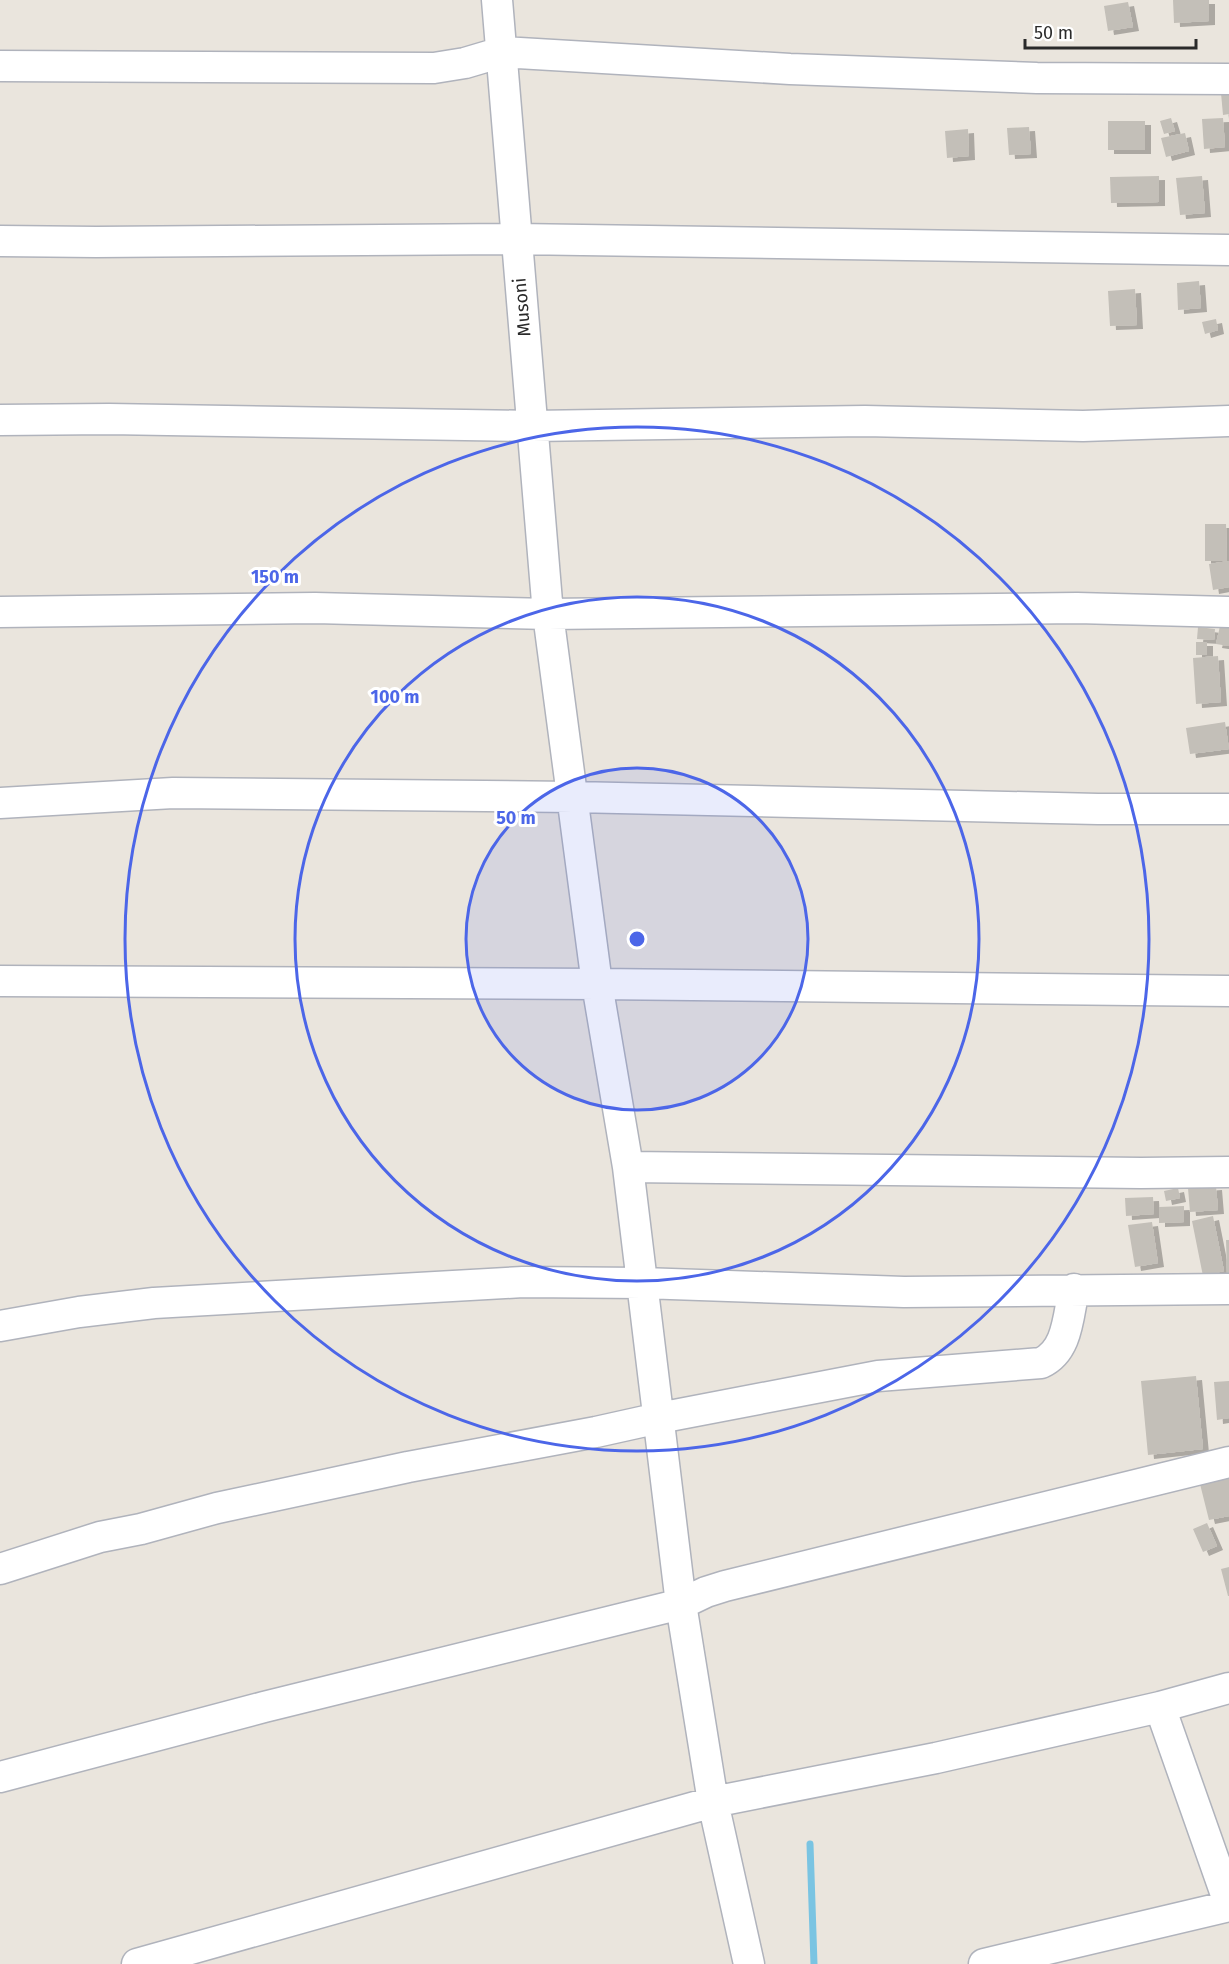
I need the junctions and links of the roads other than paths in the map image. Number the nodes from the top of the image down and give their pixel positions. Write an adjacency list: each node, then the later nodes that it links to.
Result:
1 (497, 0): 2 (street, Musoni)
2 (502, 52): 3 (street); 4 (street); 5 (street, Musoni)
3 (0, 66)
4 (1229, 79)
5 (517, 239): 6 (street); 7 (street); 10 (street, Musoni)
6 (0, 241)
7 (1229, 250)
8 (0, 420): 10 (street)
9 (1229, 421): 10 (street)
10 (532, 426): 13 (street, Musoni)
11 (0, 612): 13 (street)
12 (1229, 612): 13 (street)
13 (548, 614): 14 (street, Musoni)
14 (573, 797): 15 (street); 16 (street); 18 (street, Musoni)
15 (0, 803)
16 (1229, 809)
17 (0, 981): 18 (street)
18 (597, 984): 19 (street); 20 (street, Musoni)
19 (1229, 991)
20 (628, 1167): 21 (street); 22 (street, Musoni)
21 (1229, 1172)
22 (642, 1283): 23 (street); 25 (street); 26 (street, Musoni)
23 (1074, 1289): 24 (street); 26 (street)
24 (1229, 1289)
25 (0, 1326)
26 (659, 1418): 28 (street); 29 (street, Musoni)
27 (1229, 1462): 29 (street)
28 (0, 1569)
29 (681, 1604): 32 (street); 33 (street, Musoni)
30 (1229, 1688): 31 (street)
31 (1160, 1707): 33 (street); 34 (street)
32 (0, 1777)
33 (713, 1802): 35 (street); 36 (street, Musoni)
34 (1229, 1905): 37 (street)
35 (138, 1964)
36 (748, 1964)
37 (984, 1964)

